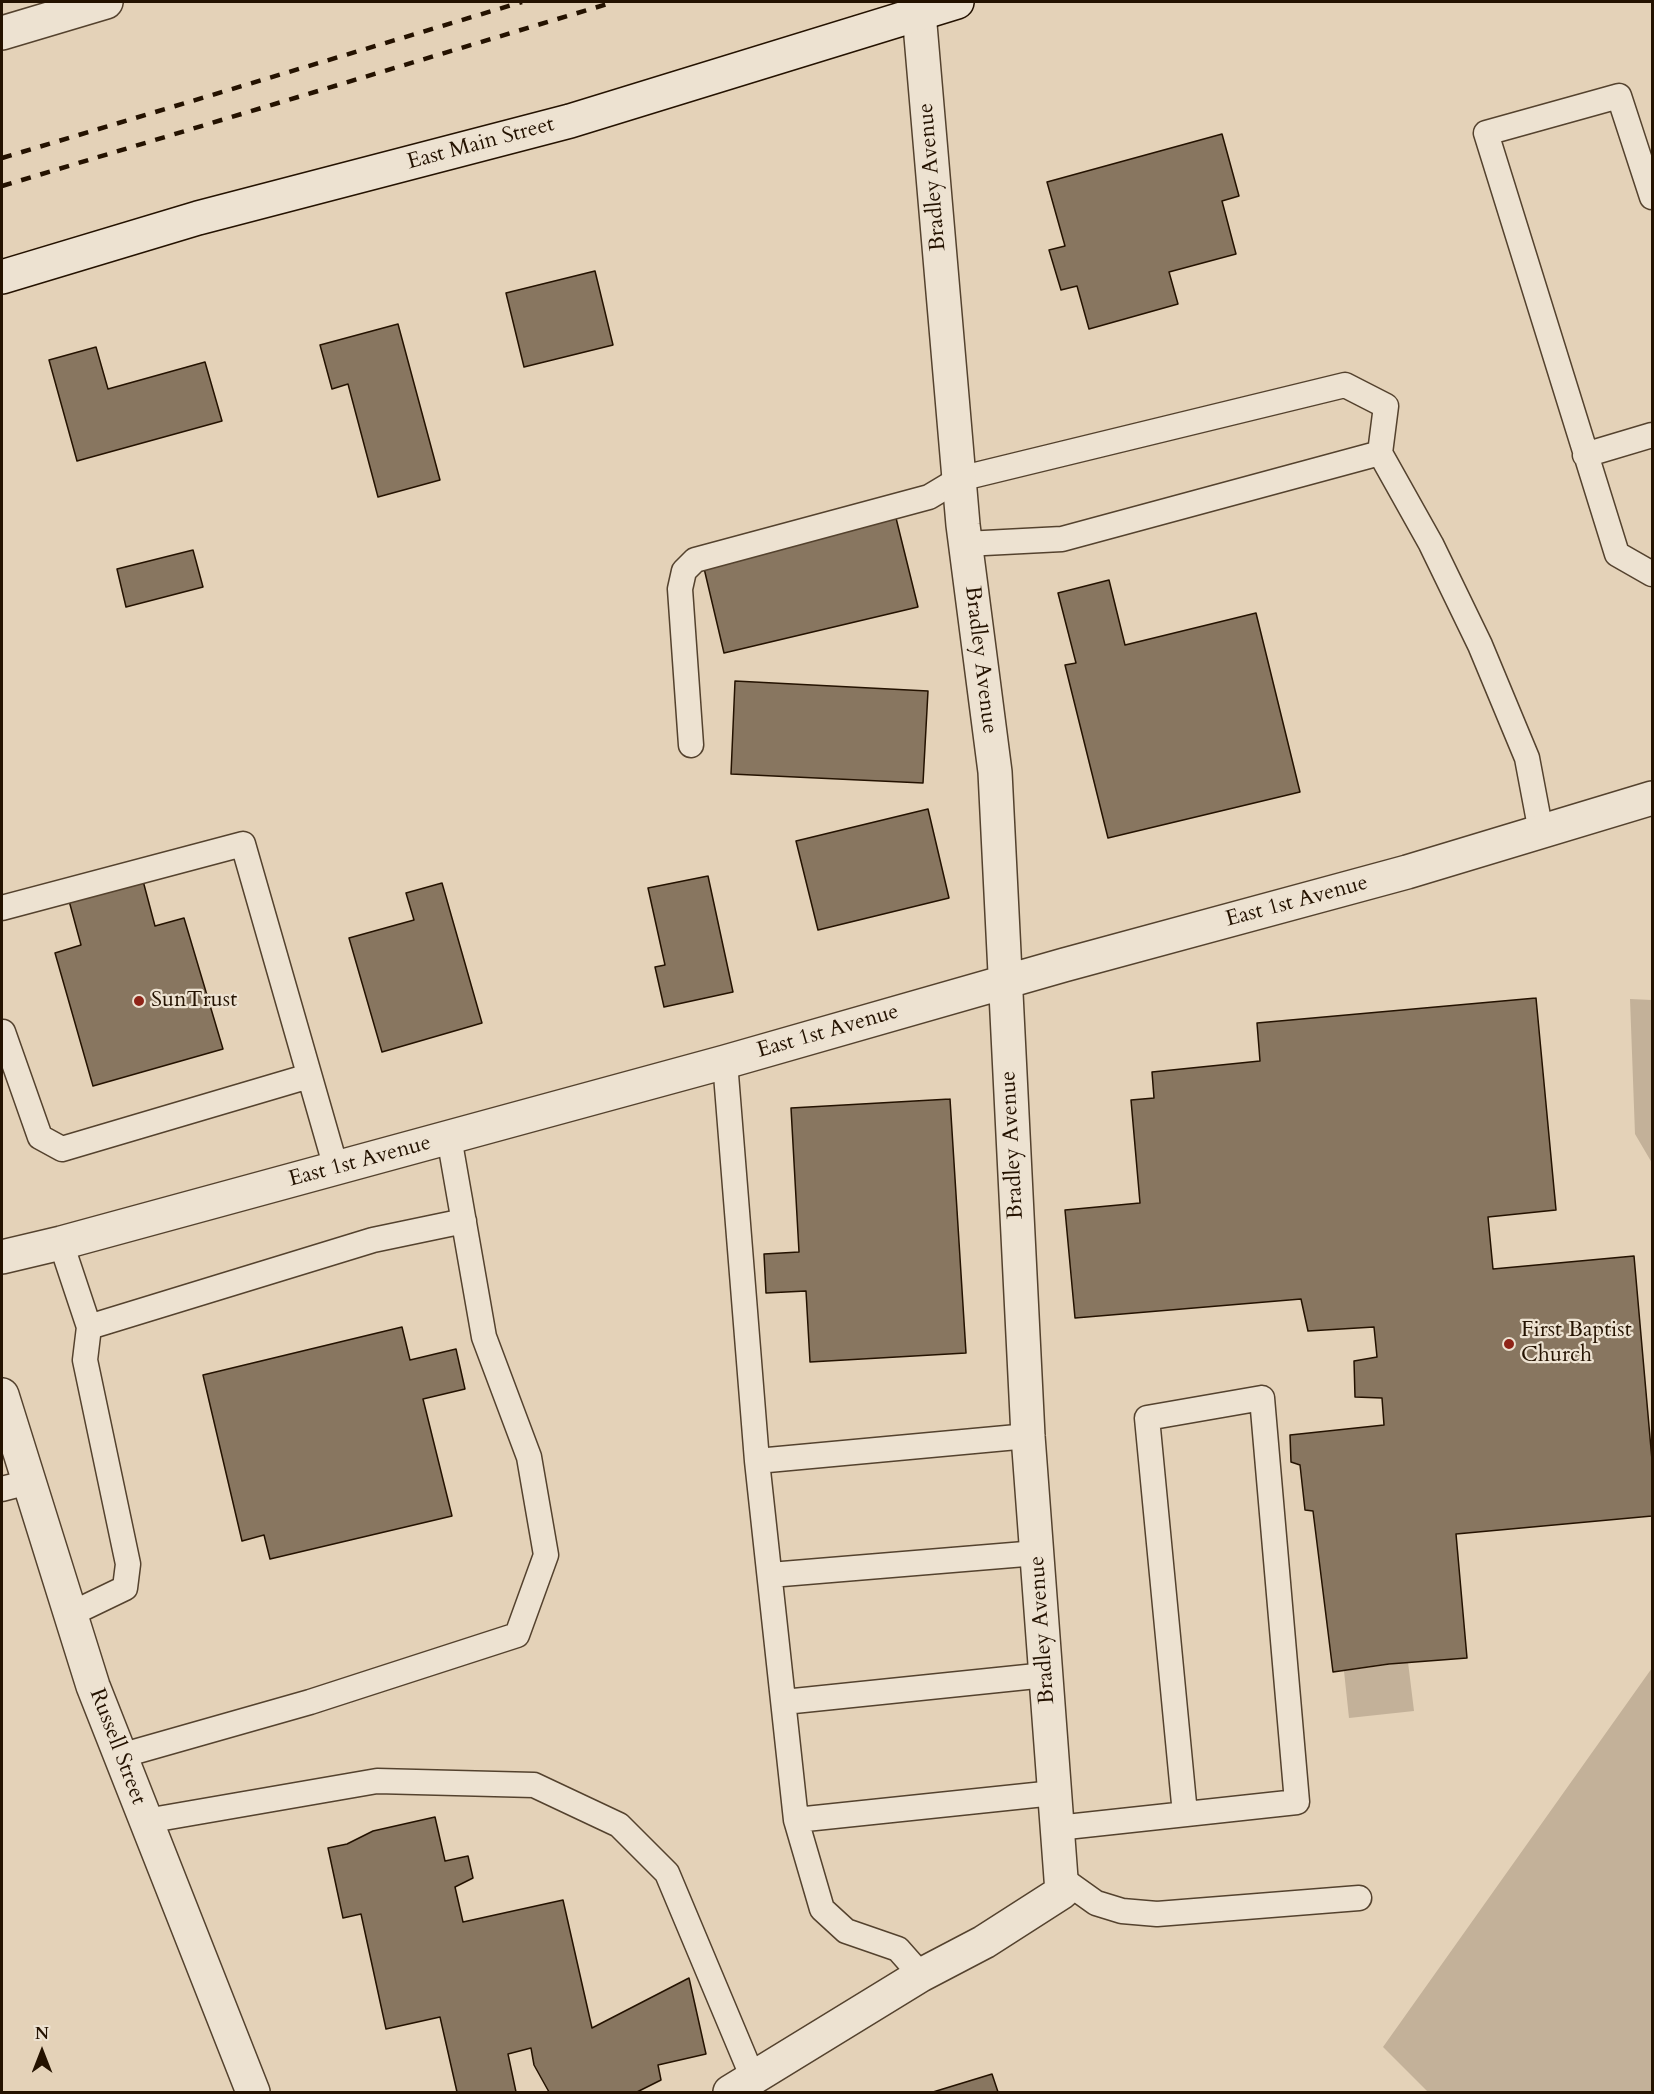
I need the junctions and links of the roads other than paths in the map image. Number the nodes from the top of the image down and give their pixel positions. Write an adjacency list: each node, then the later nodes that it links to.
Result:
1 (957, 2): 3 (street, East Main Street)
2 (99, 3): 4 (street)
3 (919, 13): 6 (street, East Main Street); 10 (street, Bradley Avenue)
4 (2, 33)
5 (1653, 197): 9 (lane)
6 (2, 277)
7 (1653, 435): 9 (lane)
8 (1380, 453): 10 (lane); 11 (lane); 15 (lane)
9 (1585, 455): 12 (lane)
10 (959, 479): 11 (street, Bradley Avenue); 13 (lane)
11 (965, 544): 17 (street, Bradley Avenue)
12 (1653, 574)
13 (691, 745)
14 (1653, 798): 15 (street, East 1st Avenue)
15 (1541, 831): 17 (street, East 1st Avenue)
16 (2, 908): 20 (lane)
17 (1005, 982): 19 (street, East 1st Avenue); 28 (street, Bradley Avenue)
18 (2, 1030): 20 (lane)
19 (725, 1062): 21 (street, East 1st Avenue); 29 (lane)
20 (309, 1076): 22 (lane)
21 (449, 1137): 22 (street, East 1st Avenue); 23 (lane)
22 (336, 1168): 24 (street, East 1st Avenue)
23 (464, 1221): 26 (lane); 36 (lane)
24 (61, 1243): 25 (street, East 1st Avenue); 26 (lane)
25 (2, 1257)
26 (89, 1327): 33 (lane)
27 (2, 1395): 30 (street, Russell Street)
28 (1028, 1436): 29 (lane); 31 (street, Bradley Avenue)
29 (757, 1461): 32 (lane)
30 (15, 1485): 33 (street, Russell Street)
31 (1037, 1553): 32 (lane); 34 (street, Bradley Avenue)
32 (770, 1575): 35 (lane)
33 (71, 1614): 36 (street, Russell Street)
34 (1046, 1675): 35 (lane); 37 (street, Bradley Avenue)
35 (784, 1702): 39 (lane)
36 (120, 1756): 40 (street, Russell Street)
37 (1054, 1793): 39 (lane); 41 (street, Bradley Avenue)
38 (1185, 1814): 38 (lane); 41 (lane)
39 (795, 1820): 44 (lane)
40 (146, 1821): 45 (lane); 46 (street, Russell Street)
41 (1057, 1828): 42 (street, Bradley Avenue)
42 (1061, 1878): 43 (lane); 44 (street)
43 (1359, 1898)
44 (921, 1975): 45 (street)
45 (742, 2085)
46 (253, 2092)

